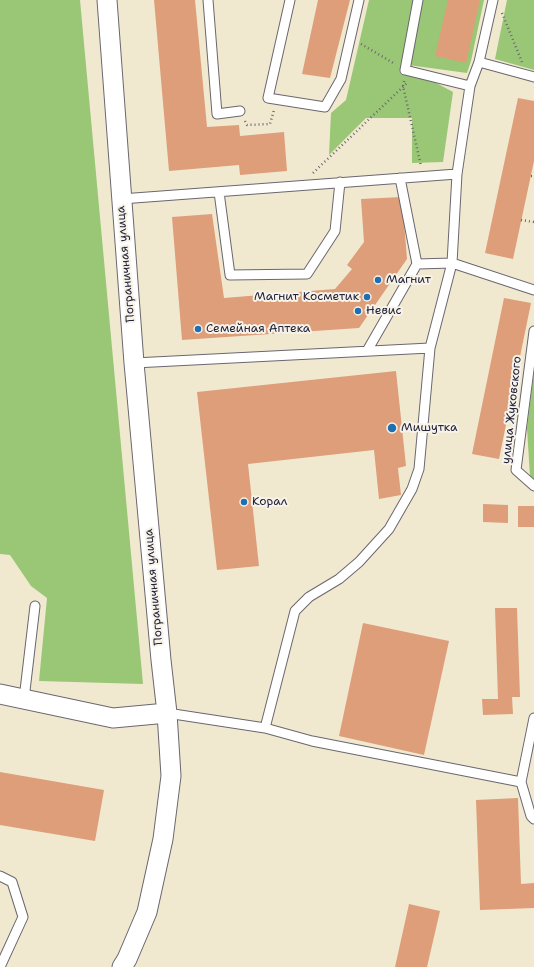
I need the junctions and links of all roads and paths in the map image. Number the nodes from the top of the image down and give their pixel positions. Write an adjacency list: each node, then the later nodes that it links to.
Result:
1 (107, 0): 23 (street, Пограничная улица)
2 (208, 0): 16 (lane)
3 (290, 0): 15 (lane)
4 (360, 0): 8 (lane)
5 (418, 0): 10 (lane)
6 (493, 0): 9 (lane)
7 (500, 7): 12 (path)
8 (350, 38): 10 (path); 15 (lane)
9 (479, 62): 12 (lane); 14 (lane)
10 (405, 70): 11 (lane); 13 (path)
11 (420, 74): 13 (path); 14 (lane)
12 (531, 76)
13 (403, 86): 18 (path); 21 (path)
14 (470, 86): 17 (lane)
15 (277, 99): 16 (path)
16 (240, 111)
17 (457, 174): 18 (lane); 27 (lane)
18 (423, 176): 19 (lane)
19 (400, 178): 20 (lane); 26 (lane)
20 (340, 182): 21 (lane); 22 (lane)
21 (300, 186): 22 (lane)
22 (219, 192): 23 (lane)
23 (121, 199): 32 (street, Пограничная улица)
24 (521, 220): 25 (path)
25 (534, 222)
26 (417, 264): 27 (lane); 31 (lane)
27 (452, 264): 28 (lane); 30 (lane)
28 (534, 290)
29 (534, 331): 33 (lane, улица Жуковского)
30 (430, 348): 31 (lane); 39 (lane)
31 (367, 351): 32 (lane)
32 (134, 363): 37 (street, Пограничная улица)
33 (534, 486)
34 (35, 606): 36 (lane)
35 (0, 694): 36 (street)
36 (24, 699): 37 (street)
37 (167, 713): 39 (lane); 44 (street, Пограничная улица)
38 (534, 718): 40 (lane)
39 (265, 728): 40 (lane)
40 (521, 782): 41 (lane)
41 (534, 819)
42 (0, 876): 43 (lane)
43 (0, 967)
44 (122, 967)

